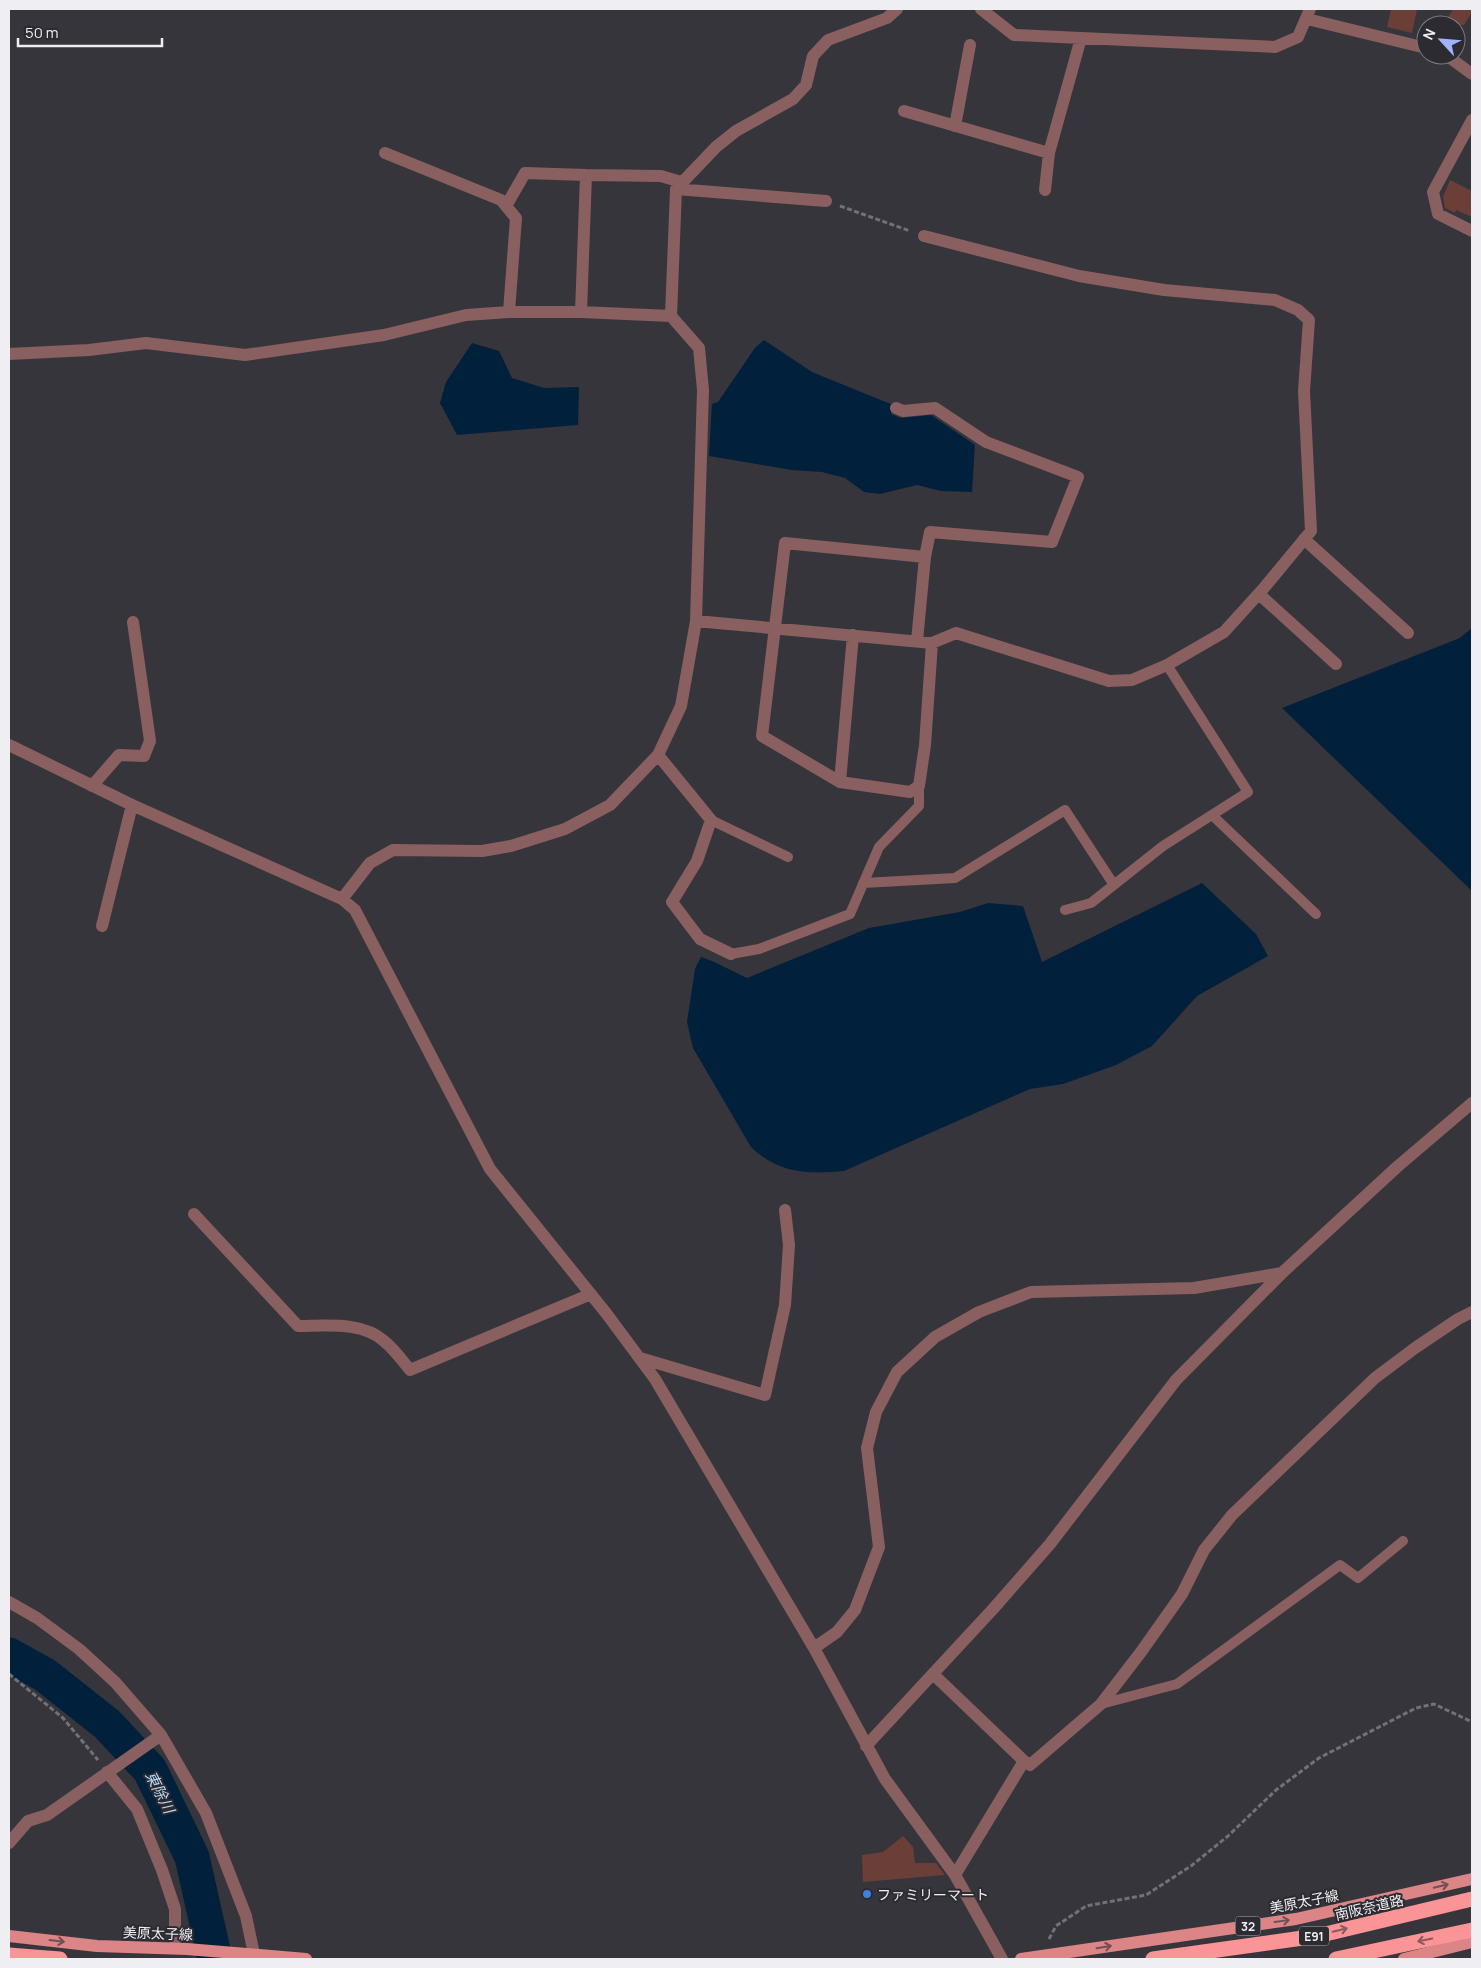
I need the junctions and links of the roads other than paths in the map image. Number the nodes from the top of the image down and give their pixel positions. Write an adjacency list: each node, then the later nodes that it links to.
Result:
1 (897, 9): 15 (street)
2 (981, 9): 4 (street)
3 (1309, 14): 4 (street); 6 (street)
4 (1081, 38): 13 (street)
5 (970, 45): 11 (street)
6 (1416, 45)
7 (1460, 65): 8 (street)
8 (1472, 74)
9 (904, 111): 11 (street)
10 (1472, 120): 19 (street)
11 (956, 126): 13 (street)
12 (385, 153): 18 (street)
13 (1049, 154): 16 (street)
14 (586, 175): 15 (street); 18 (street); 22 (street)
15 (678, 185): 17 (street); 23 (street)
16 (1045, 190)
17 (826, 202)
18 (506, 206): 21 (street)
19 (1472, 231)
20 (924, 236): 26 (street)
21 (509, 312): 22 (street); 24 (street)
22 (581, 312): 23 (street)
23 (671, 316): 29 (street)
24 (9, 354)
25 (896, 408): 27 (street)
26 (1304, 539): 28 (street); 32 (street)
27 (925, 558): 31 (street); 34 (street)
28 (1260, 594): 36 (street); 37 (street)
29 (696, 621): 31 (street); 39 (street)
30 (133, 622): 41 (street)
31 (774, 628): 33 (street); 40 (street)
32 (1408, 633)
33 (853, 635): 34 (street); 40 (street)
34 (917, 641): 35 (street)
35 (932, 643): 37 (street); 42 (street)
36 (1336, 664)
37 (1167, 665): 44 (lane)
38 (9, 745): 41 (street)
39 (658, 755): 45 (street); 49 (street)
40 (840, 782): 42 (street)
41 (92, 786): 43 (street)
42 (919, 786): 47 (lane)
43 (132, 805): 49 (street); 52 (street)
44 (1212, 815): 48 (lane); 51 (lane)
45 (710, 820): 46 (lane); 53 (street)
46 (788, 857)
47 (864, 883): 48 (lane); 53 (lane)
48 (1114, 885): 50 (lane)
49 (342, 899): 58 (street)
50 (1065, 910)
51 (1316, 914)
52 (102, 926)
53 (731, 954)
54 (1472, 1103): 57 (street)
55 (785, 1210): 60 (street)
56 (194, 1214): 58 (street)
57 (1282, 1273): 63 (street); 64 (street)
58 (591, 1294): 60 (street)
59 (1472, 1312): 65 (street)
60 (640, 1358): 63 (street)
61 (1403, 1542): 65 (lane)
62 (9, 1602): 66 (street)
63 (814, 1648): 67 (street)
64 (932, 1674): 67 (street); 68 (street)
65 (1101, 1704): 68 (street)
66 (161, 1735): 69 (street); 78 (street)
67 (866, 1746): 71 (street)
68 (1024, 1761): 71 (street)
69 (107, 1772): 70 (street); 77 (street)
70 (9, 1843)
71 (955, 1875): 82 (street)
72 (1472, 1879): 83 (main road, 美原太子線 / 32, one-way to 72)
73 (1472, 1899): 84 (highway, 南阪奈道路 / E91, one-way to 73)
74 (1472, 1930): 85 (highway, E91, one-way to 85)
75 (9, 1936): 77 (main road, 美原太子線, one-way to 77)
76 (1472, 1942): 86 (main road)
77 (181, 1949): 78 (main road, 美原太子線)
78 (254, 1954): 81 (main road, 美原太子線)
79 (9, 1955): 80 (highway)
80 (60, 1959)
81 (306, 1959)
82 (1002, 1959)
83 (1021, 1959)
84 (1153, 1959)
85 (1336, 1959)
86 (1404, 1959)

